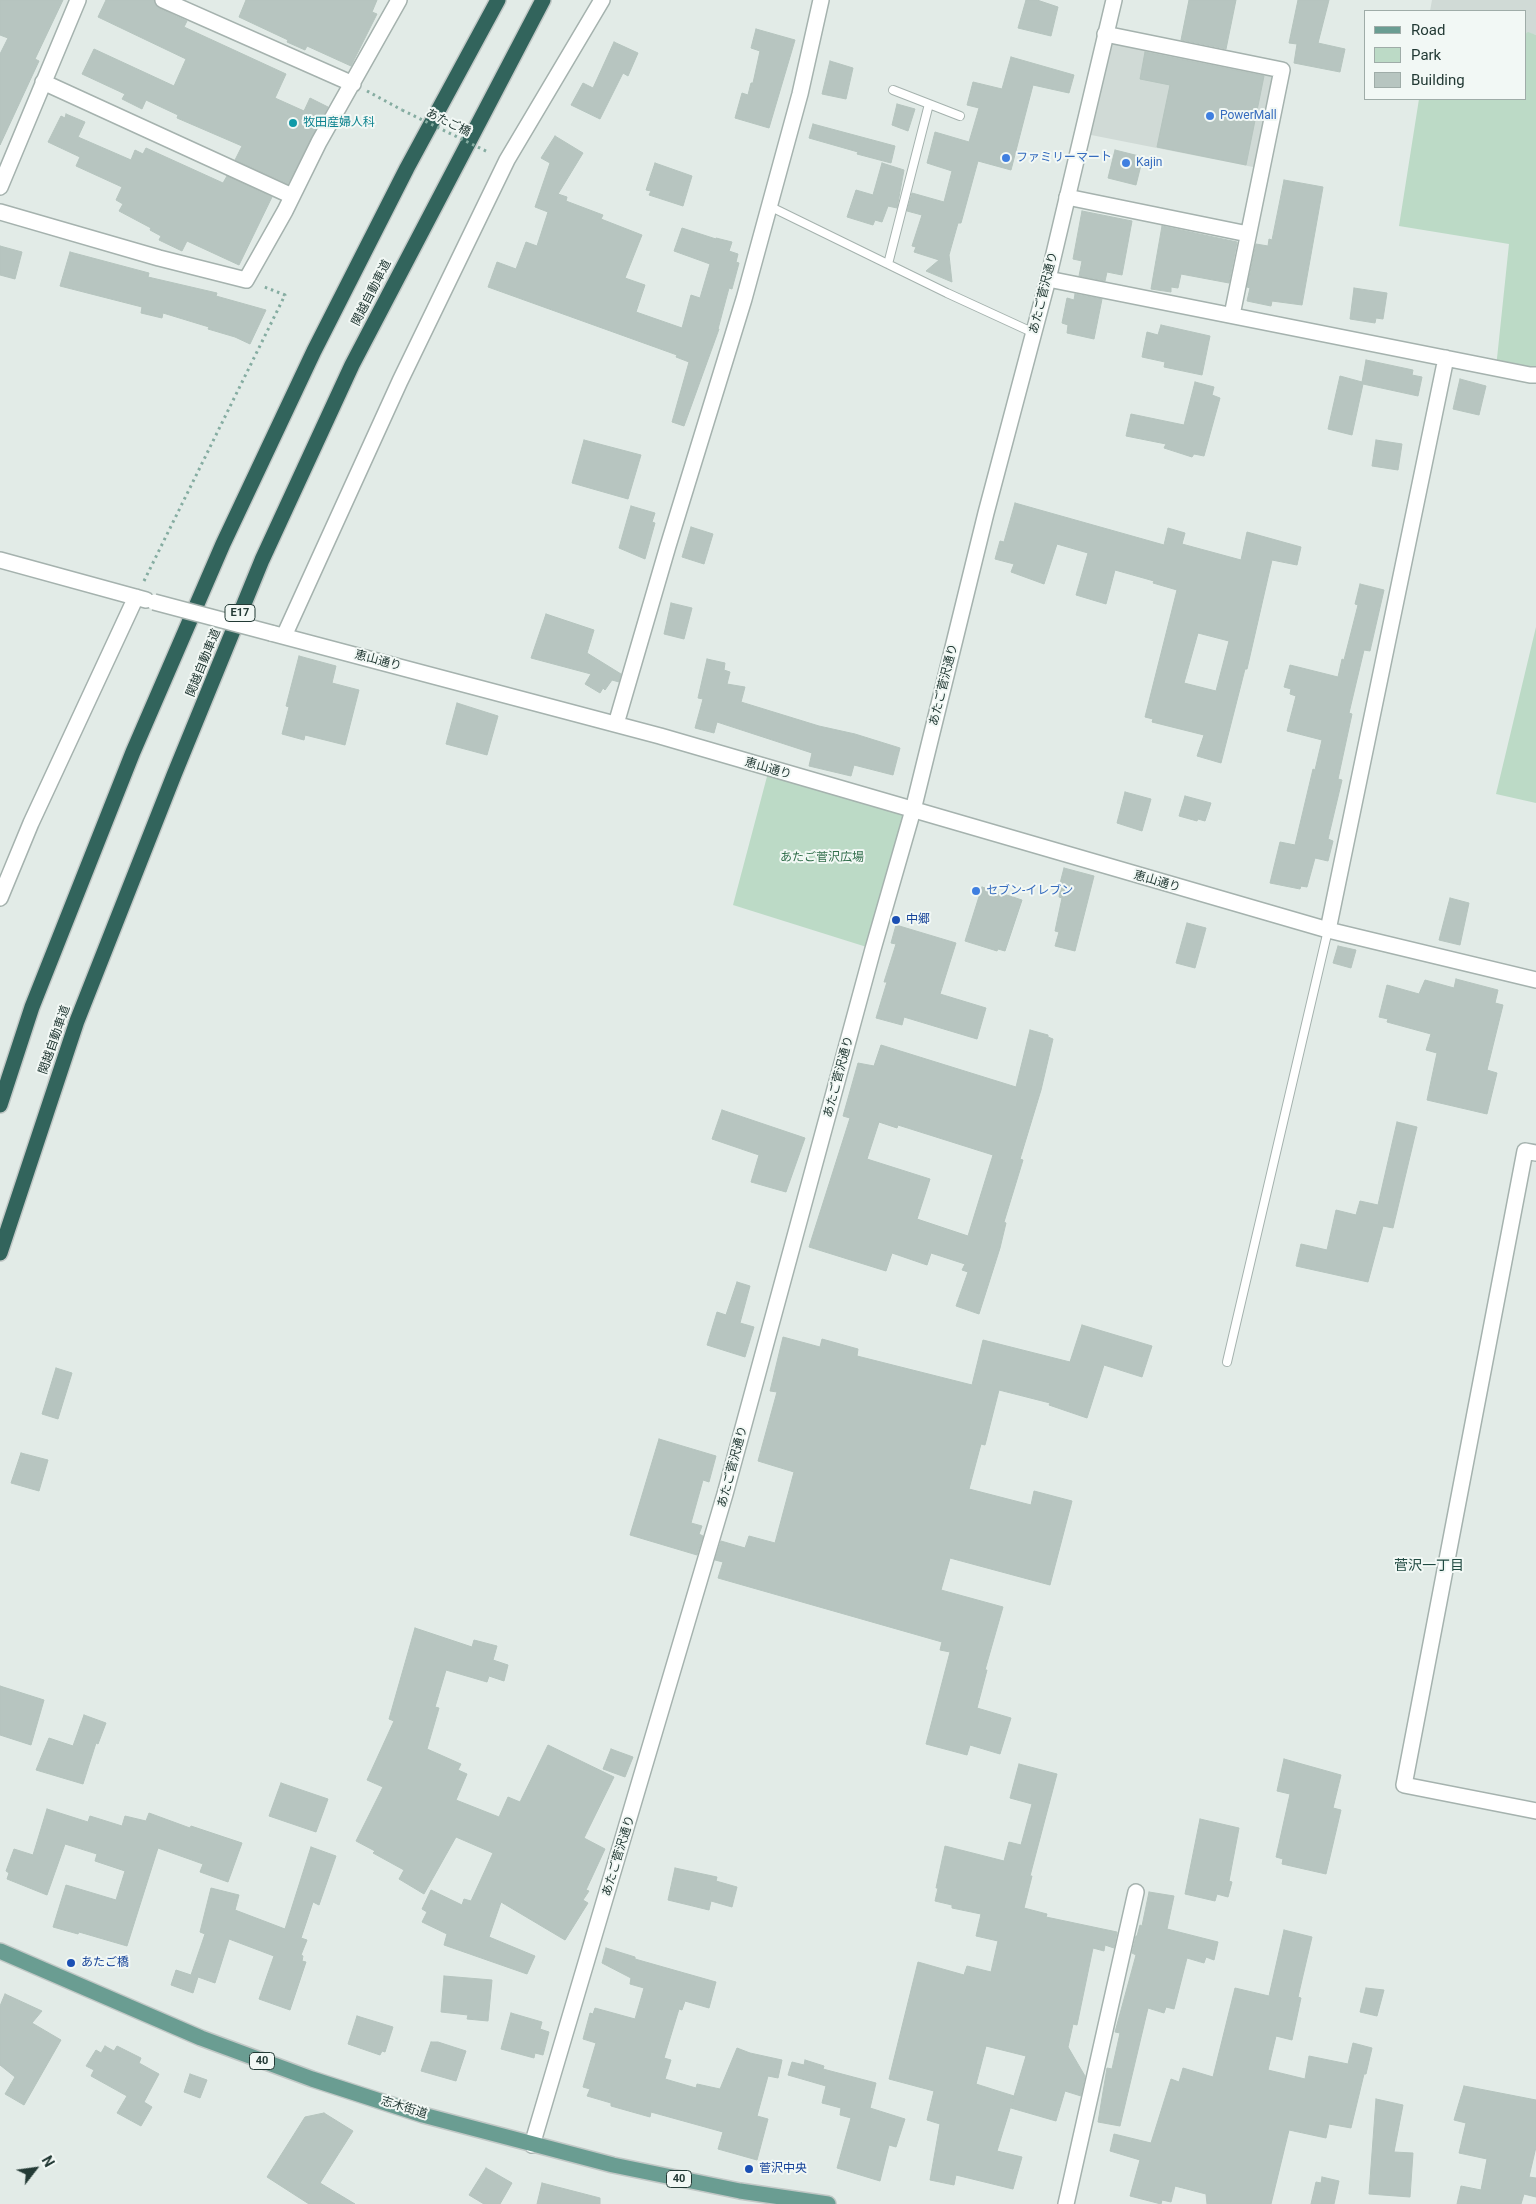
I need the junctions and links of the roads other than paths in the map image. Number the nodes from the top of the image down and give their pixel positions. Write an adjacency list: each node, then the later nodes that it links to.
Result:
1 (78, 0): 10 (street)
2 (163, 0): 11 (street)
3 (399, 0): 11 (street)
4 (498, 0): 35 (highway, 関越自動車道)
5 (543, 0): 37 (highway, 関越自動車道 / E17)
6 (602, 0): 29 (street)
7 (821, 0): 18 (street)
8 (1114, 0): 9 (street, あたご菅沢通り)
9 (1105, 34): 17 (street, あたご菅沢通り); 20 (street)
10 (43, 82): 15 (street); 16 (street)
11 (353, 84): 16 (street)
12 (893, 90): 13 (lane)
13 (929, 104): 14 (lane); 21 (lane)
14 (960, 116)
15 (0, 186)
16 (292, 196): 19 (street)
17 (1067, 197): 20 (street); 22 (street, あたご菅沢通り)
18 (769, 206): 21 (lane); 30 (street)
19 (0, 212)
20 (1248, 234): 23 (street)
21 (888, 264): 24 (lane)
22 (1048, 279): 23 (street); 24 (street, あたご菅沢通り)
23 (1232, 315): 25 (street)
24 (1034, 333): 31 (street, あたご菅沢通り)
25 (1446, 358): 26 (street); 33 (street)
26 (1536, 375)
27 (0, 560): 28 (street, 恵山通り)
28 (136, 597): 29 (street, 恵山通り, bridge); 32 (street)
29 (277, 634): 30 (street, 恵山通り)
30 (616, 724): 31 (street, 恵山通り)
31 (913, 810): 33 (street, 恵山通り); 42 (street, あたご菅沢通り)
32 (0, 898)
33 (1328, 930): 34 (street, 恵山通り); 38 (lane)
34 (1536, 980)
35 (0, 1105)
36 (1536, 1153): 39 (street)
37 (0, 1253)
38 (1227, 1362)
39 (1536, 1811)
40 (1136, 1892): 44 (street)
41 (0, 1951): 42 (main road, 志木街道 / 40)
42 (532, 2145): 43 (main road, 志木街道 / 40)
43 (828, 2204)
44 (1066, 2204)

